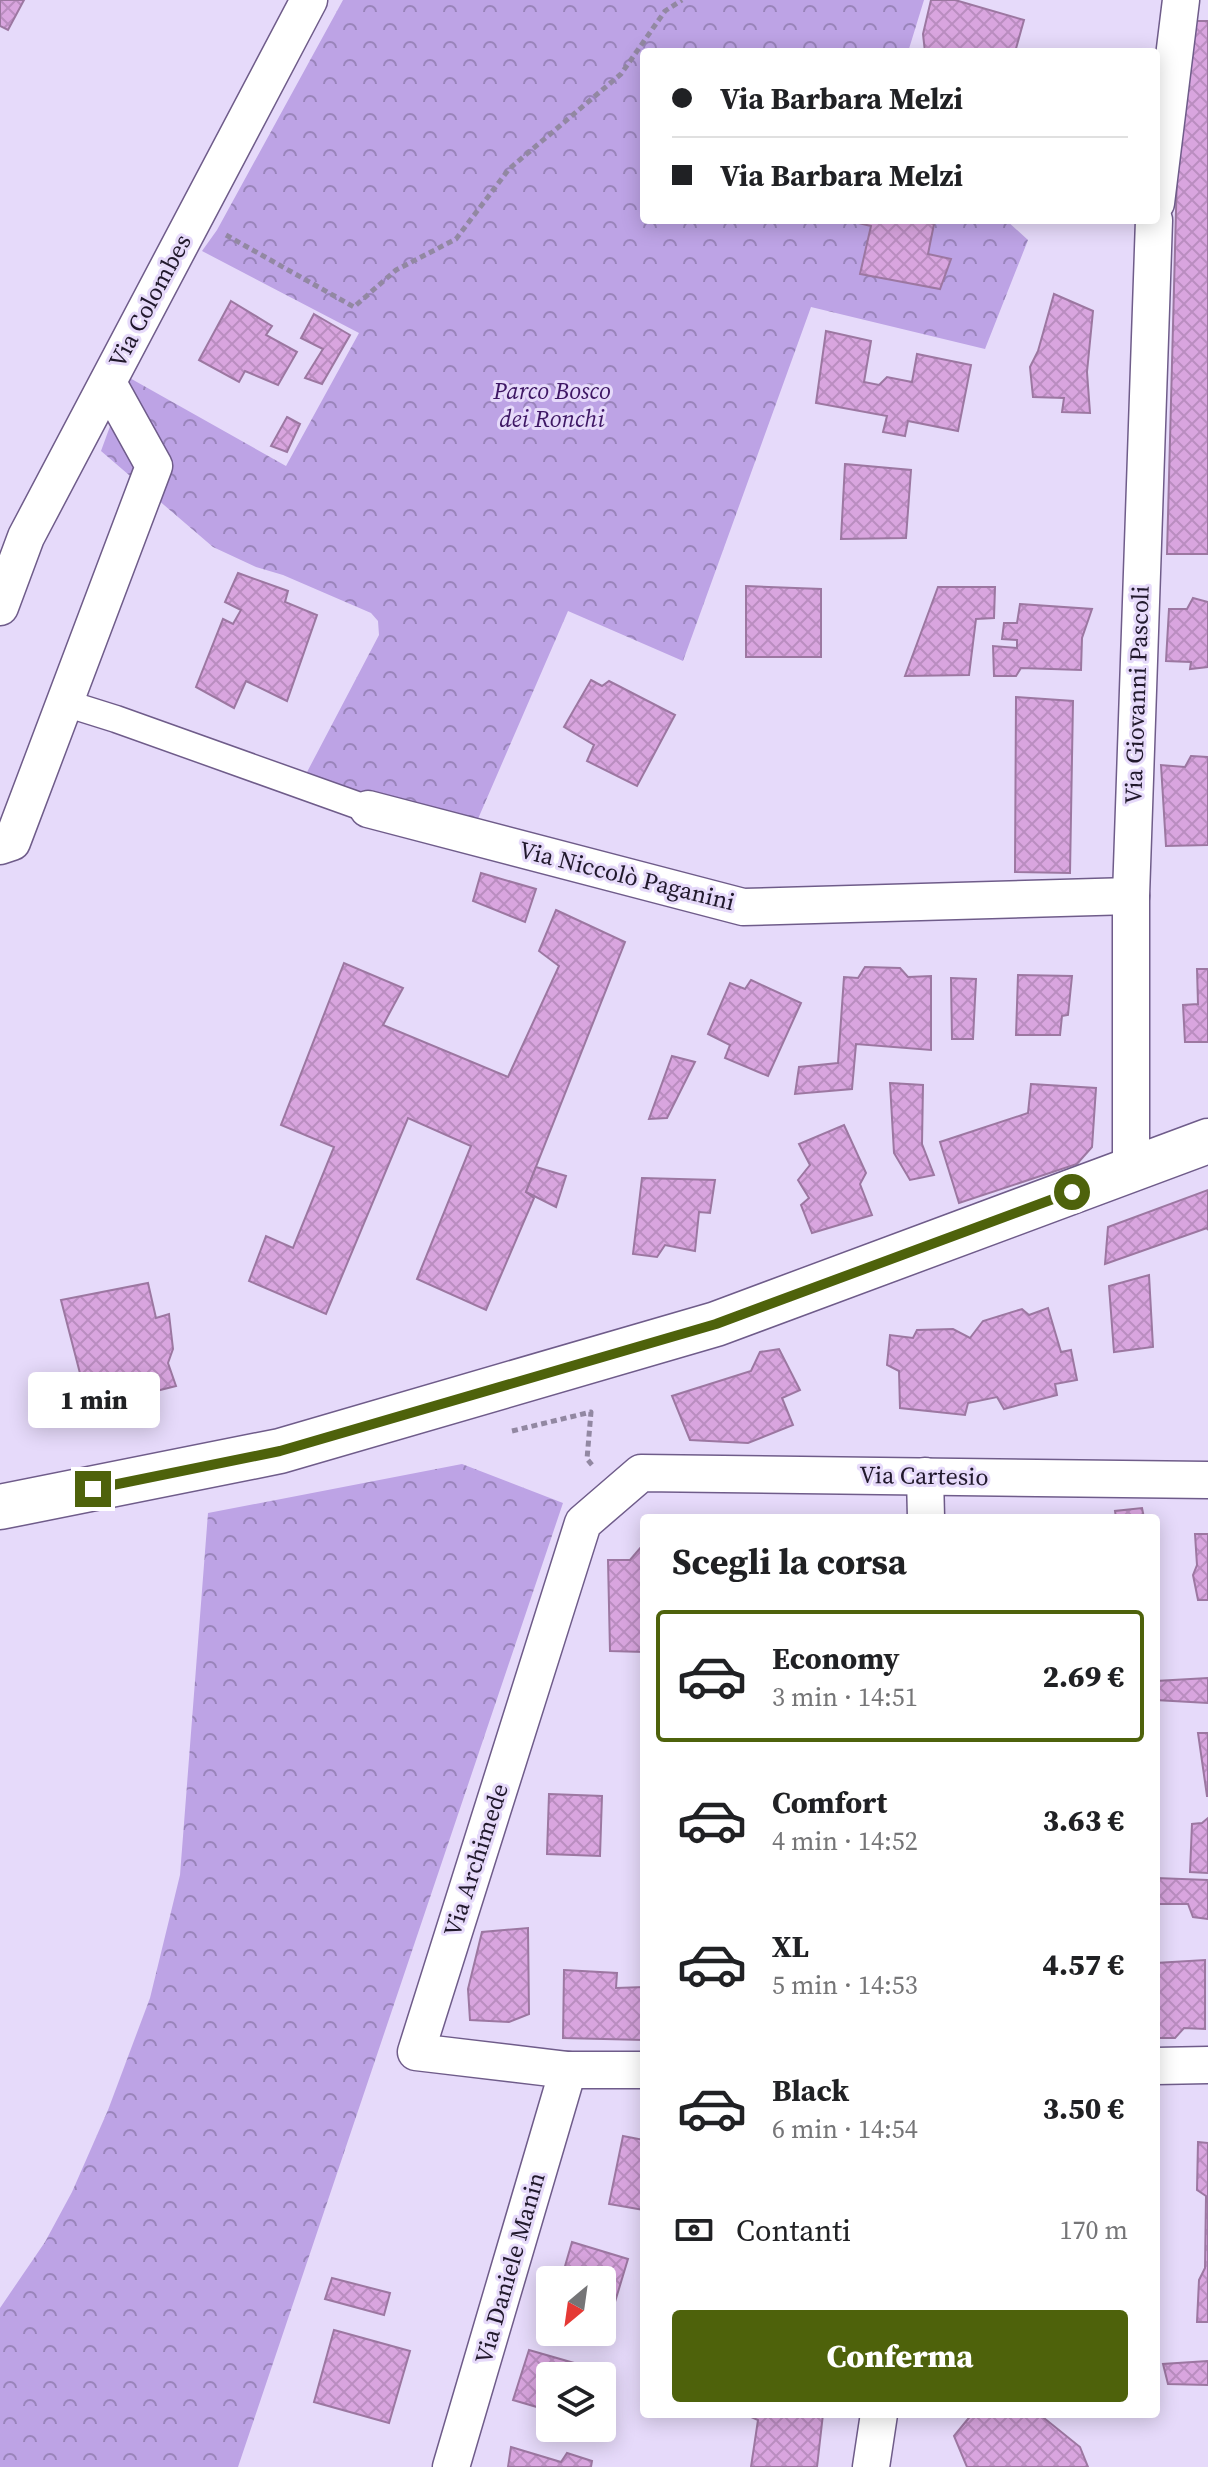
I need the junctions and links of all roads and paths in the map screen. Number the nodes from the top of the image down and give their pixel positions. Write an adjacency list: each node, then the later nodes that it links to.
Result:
1 (309, 0): 5 (street, Via Colombes)
2 (682, 0): 5 (path)
3 (1181, 0): 4 (street)
4 (1160, 171)
5 (195, 216): 7 (street, Via Colombes)
6 (1154, 224): 12 (street, Via Giovanni Pascoli)
7 (108, 383): 8 (street, Via Colombes); 9 (street)
8 (0, 607)
9 (65, 703): 10 (street); 11 (street)
10 (368, 809): 12 (street, Via Niccolò Paganini)
11 (0, 846)
12 (1131, 896): 14 (street, Via Giovanni Pascoli)
13 (1208, 1141): 14 (street)
14 (1131, 1170): 18 (street)
15 (641, 1473): 16 (street, Via Cartesio); 22 (street, Via Archimede)
16 (925, 1476): 17 (street, Via Cartesio); 19 (street)
17 (1208, 1480)
18 (0, 1507)
19 (926, 1514)
20 (1208, 2065): 21 (street)
21 (1160, 2066)
22 (568, 2070): 23 (street, Via Archimede); 25 (street, Via Daniele Manin)
23 (640, 2070)
24 (878, 2418): 26 (street)
25 (451, 2467)
26 (871, 2467)

